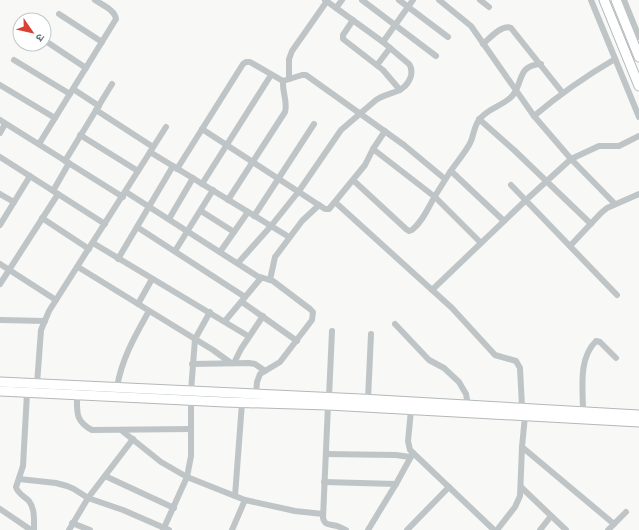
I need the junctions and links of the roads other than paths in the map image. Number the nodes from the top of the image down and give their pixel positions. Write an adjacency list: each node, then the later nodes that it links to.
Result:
1 (95, 0): 21 (street)
2 (342, 0): 15 (street)
3 (362, 0): 18 (street)
4 (399, 0): 13 (street)
5 (413, 0): 13 (street)
6 (438, 0): 23 (street)
7 (480, 0): 14 (street)
8 (591, 0): 28 (street)
9 (604, 0): 37 (highway)
10 (616, 0): 27 (highway)
11 (624, 0): 20 (street)
12 (326, 1): 15 (street); 34 (street)
13 (408, 7): 18 (street); 19 (street)
14 (489, 7)
15 (336, 8): 17 (street)
16 (59, 14): 21 (street)
17 (353, 20): 22 (street); 31 (street)
18 (395, 25): 22 (street); 26 (street)
19 (448, 37)
20 (639, 37)
21 (102, 42): 32 (street)
22 (383, 42): 25 (street)
23 (483, 44): 30 (street); 40 (street)
24 (52, 45): 32 (street)
25 (390, 48): 31 (street); 38 (street)
26 (436, 56)
27 (639, 57)
28 (615, 59): 41 (street); 45 (street)
29 (14, 60): 39 (street)
30 (541, 64): 40 (street); 41 (street)
31 (377, 65): 38 (street)
32 (86, 68): 39 (street)
33 (271, 75): 34 (street); 51 (street); 57 (street)
34 (286, 80): 43 (street); 63 (street)
35 (112, 84): 42 (street)
36 (0, 85): 46 (street)
37 (639, 86)
38 (400, 90): 43 (street)
39 (72, 91): 42 (street); 46 (street)
40 (516, 91): 44 (street); 47 (street)
41 (562, 92): 44 (street)
42 (98, 108): 54 (street); 59 (street)
43 (361, 114): 52 (street); 76 (street)
44 (534, 116): 61 (street)
45 (639, 117)
46 (55, 118): 56 (street)
47 (479, 119): 65 (street); 72 (street)
48 (3, 122): 53 (street); 56 (street)
49 (314, 124): 69 (street)
50 (166, 127): 59 (street)
51 (202, 129): 57 (street); 64 (street)
52 (385, 131): 58 (street); 70 (street)
53 (0, 133)
54 (80, 135): 62 (street); 66 (street)
55 (639, 136): 61 (street)
56 (39, 144): 62 (street)
57 (228, 145): 63 (street); 73 (street)
58 (374, 149): 71 (street); 81 (street)
59 (152, 150): 64 (street); 66 (street)
60 (0, 157): 67 (street)
61 (571, 159): 72 (street); 86 (street)
62 (67, 162): 77 (street); 80 (street)
63 (253, 162): 69 (street); 82 (street)
64 (175, 168): 68 (street); 88 (street)
65 (451, 171): 70 (street); 94 (street)
66 (138, 172): 80 (street)
67 (30, 176): 77 (street); 84 (street)
68 (193, 178): 73 (street); 93 (street)
69 (278, 178): 76 (street); 91 (street)
70 (445, 179): 81 (street)
71 (353, 180): 81 (street); 85 (street)
72 (546, 181): 83 (street); 97 (street)
73 (202, 184): 75 (street)
74 (511, 185): 83 (street)
75 (213, 190): 82 (street); 89 (street)
76 (299, 191): 87 (street); 98 (street)
77 (56, 192): 92 (street); 96 (street)
78 (0, 194): 84 (street)
79 (639, 194): 86 (street)
80 (124, 195): 88 (street); 96 (street)
81 (435, 197): 104 (street)
82 (228, 200): 90 (street)
83 (526, 200): 94 (street); 105 (street)
84 (14, 202): 95 (street)
85 (335, 202): 87 (street); 118 (street)
86 (615, 204): 97 (street)
87 (319, 205): 102 (street)
88 (148, 207): 93 (street); 99 (street)
89 (200, 211): 100 (street); 101 (street)
90 (248, 212): 91 (street); 101 (street)
91 (254, 216): 98 (street)
92 (42, 218): 106 (street); 113 (street)
93 (169, 219): 100 (street)
94 (504, 221): 104 (street)
95 (0, 224)
96 (105, 224): 103 (street)
97 (591, 224): 105 (street)
98 (271, 226): 102 (street); 110 (street)
99 (137, 227): 107 (street); 109 (street)
100 (188, 232): 107 (street); 108 (street)
101 (234, 232): 108 (street)
102 (289, 237): 116 (street)
103 (93, 243): 106 (street); 109 (street)
104 (482, 243): 118 (street)
105 (570, 246): 119 (street)
106 (89, 249): 112 (street)
107 (176, 251): 120 (street)
108 (220, 252): 110 (street)
109 (118, 259): 115 (street)
110 (238, 263): 114 (street)
111 (0, 264): 113 (street)
112 (78, 267): 121 (street); 122 (street)
113 (9, 269): 117 (street); 121 (street)
114 (261, 278): 116 (street); 120 (street)
115 (152, 279): 122 (street); 124 (street)
116 (270, 280): 134 (street)
117 (0, 284)
118 (432, 290): 153 (street)
119 (617, 295)
120 (243, 299): 125 (street); 127 (street)
121 (56, 300): 128 (street)
122 (138, 304): 123 (street)
123 (149, 311): 133 (street); 141 (street)
124 (210, 312): 127 (street); 133 (street)
125 (263, 316): 132 (street); 134 (street)
126 (0, 320): 128 (street)
127 (225, 321): 132 (street)
128 (45, 322): 140 (street)
129 (395, 324): 150 (street)
130 (332, 331): 148 (street)
131 (371, 334): 147 (street)
132 (248, 336): 136 (street)
133 (195, 339): 136 (street); 137 (street)
134 (297, 341): 138 (street)
135 (616, 358): 152 (street)
136 (232, 363): 137 (street); 138 (street)
137 (192, 364): 146 (street)
138 (264, 371): 144 (street)
139 (0, 382): 140 (highway)
140 (37, 384): 141 (highway)
141 (117, 387): 146 (highway)
142 (0, 391): 143 (highway)
143 (27, 393): 145 (highway); 164 (street)
144 (256, 394): 146 (highway); 148 (highway)
145 (77, 395): 146 (highway); 157 (street)
146 (191, 396): 149 (highway); 156 (street)
147 (368, 399): 148 (highway); 150 (highway)
148 (328, 401): 149 (highway); 151 (highway); 160 (street)
149 (242, 403): 169 (street)
150 (468, 405): 153 (highway)
151 (411, 410): 153 (highway); 161 (street)
152 (584, 411): 153 (highway); 154 (highway)
153 (524, 412): 155 (highway); 159 (street)
154 (639, 415)
155 (639, 422)
156 (191, 429): 157 (street); 163 (street)
157 (121, 430): 158 (street)
158 (133, 439): 162 (street); 163 (street)
159 (522, 447): 168 (street); 178 (street)
160 (326, 454): 161 (street); 165 (street)
161 (411, 455): 166 (street); 167 (street)
162 (105, 476): 170 (street); 172 (street)
163 (186, 477): 169 (street); 172 (street)
164 (19, 479): 170 (street); 181 (street)
165 (324, 482): 166 (street); 175 (street)
166 (396, 484): 186 (street)
167 (449, 487): 187 (street); 188 (street)
168 (521, 487): 176 (street); 189 (street)
169 (235, 496): 171 (street)
170 (88, 498): 177 (street); 180 (street)
171 (244, 500): 175 (street); 184 (street)
172 (174, 508): 180 (street)
173 (0, 509): 181 (street)
174 (626, 512): 178 (street)
175 (323, 514): 179 (street)
176 (551, 516): 190 (street); 191 (street)
177 (72, 523): 182 (street); 183 (street)
178 (614, 524): 192 (street)
179 (328, 528): 185 (street)
180 (166, 529)
181 (32, 530)
182 (69, 530)
183 (90, 530)
184 (232, 530)
185 (346, 530)
186 (368, 530)
187 (407, 530)
188 (494, 530)
189 (497, 530)
190 (540, 530)
191 (566, 530)
192 (608, 530)

